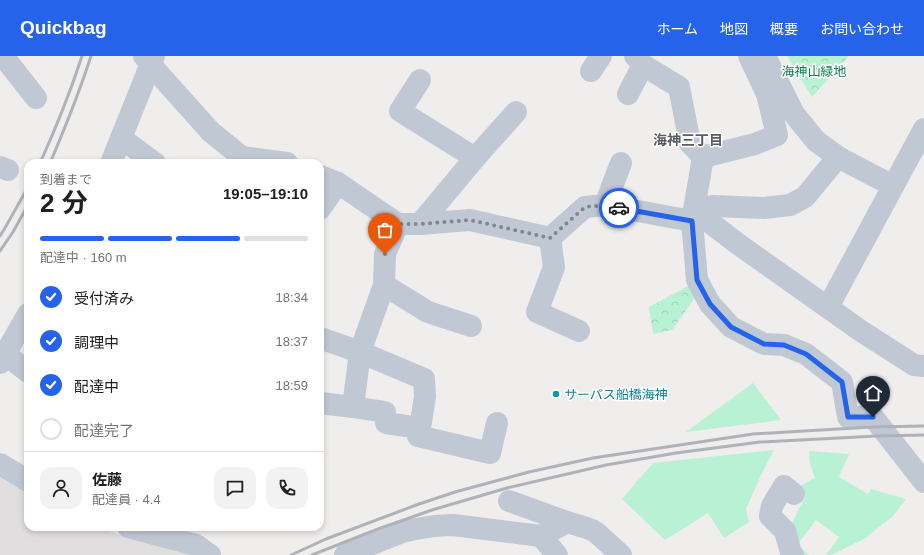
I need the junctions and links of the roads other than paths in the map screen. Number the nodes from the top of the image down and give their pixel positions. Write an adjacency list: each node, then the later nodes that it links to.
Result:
1 (3, 56): 8 (street)
2 (750, 56): 12 (street)
3 (765, 56): 13 (street)
4 (150, 59): 11 (street); 17 (street)
5 (639, 60): 7 (street); 12 (street)
6 (420, 80): 14 (street)
7 (628, 94)
8 (36, 98)
9 (516, 112): 14 (street)
10 (924, 129): 20 (street)
11 (121, 138): 15 (street); 16 (street)
12 (703, 157): 23 (street)
13 (838, 157): 20 (street); 23 (street)
14 (475, 158): 25 (street)
15 (113, 159)
16 (150, 159)
17 (239, 159)
18 (621, 163): 22 (street)
19 (329, 180): 21 (street); 24 (street)
20 (893, 186): 28 (street)
21 (324, 196)
22 (605, 205): 23 (street); 26 (street)
23 (692, 221): 28 (street); 43 (street)
24 (398, 224): 25 (street); 27 (street)
25 (420, 224): 26 (street)
26 (550, 238): 31 (street)
27 (384, 285): 30 (street); 33 (street)
28 (828, 307): 35 (street)
29 (24, 321): 34 (street)
30 (471, 326)
31 (579, 331)
32 (324, 339): 33 (street)
33 (360, 352): 38 (street); 40 (street)
34 (2, 358): 36 (street)
35 (924, 366)
36 (24, 370)
37 (324, 403): 38 (street)
38 (353, 407): 40 (street)
39 (497, 424): 40 (street)
40 (420, 428)
41 (0, 464): 42 (street)
42 (24, 479)
43 (924, 482)
44 (794, 494): 53 (street)
45 (509, 501): 46 (street)
46 (567, 522): 48 (street); 52 (street)
47 (145, 531): 49 (street)
48 (541, 536): 50 (street); 51 (street)
49 (210, 555)
50 (346, 555)
51 (557, 555)
52 (621, 555)
53 (793, 555)

